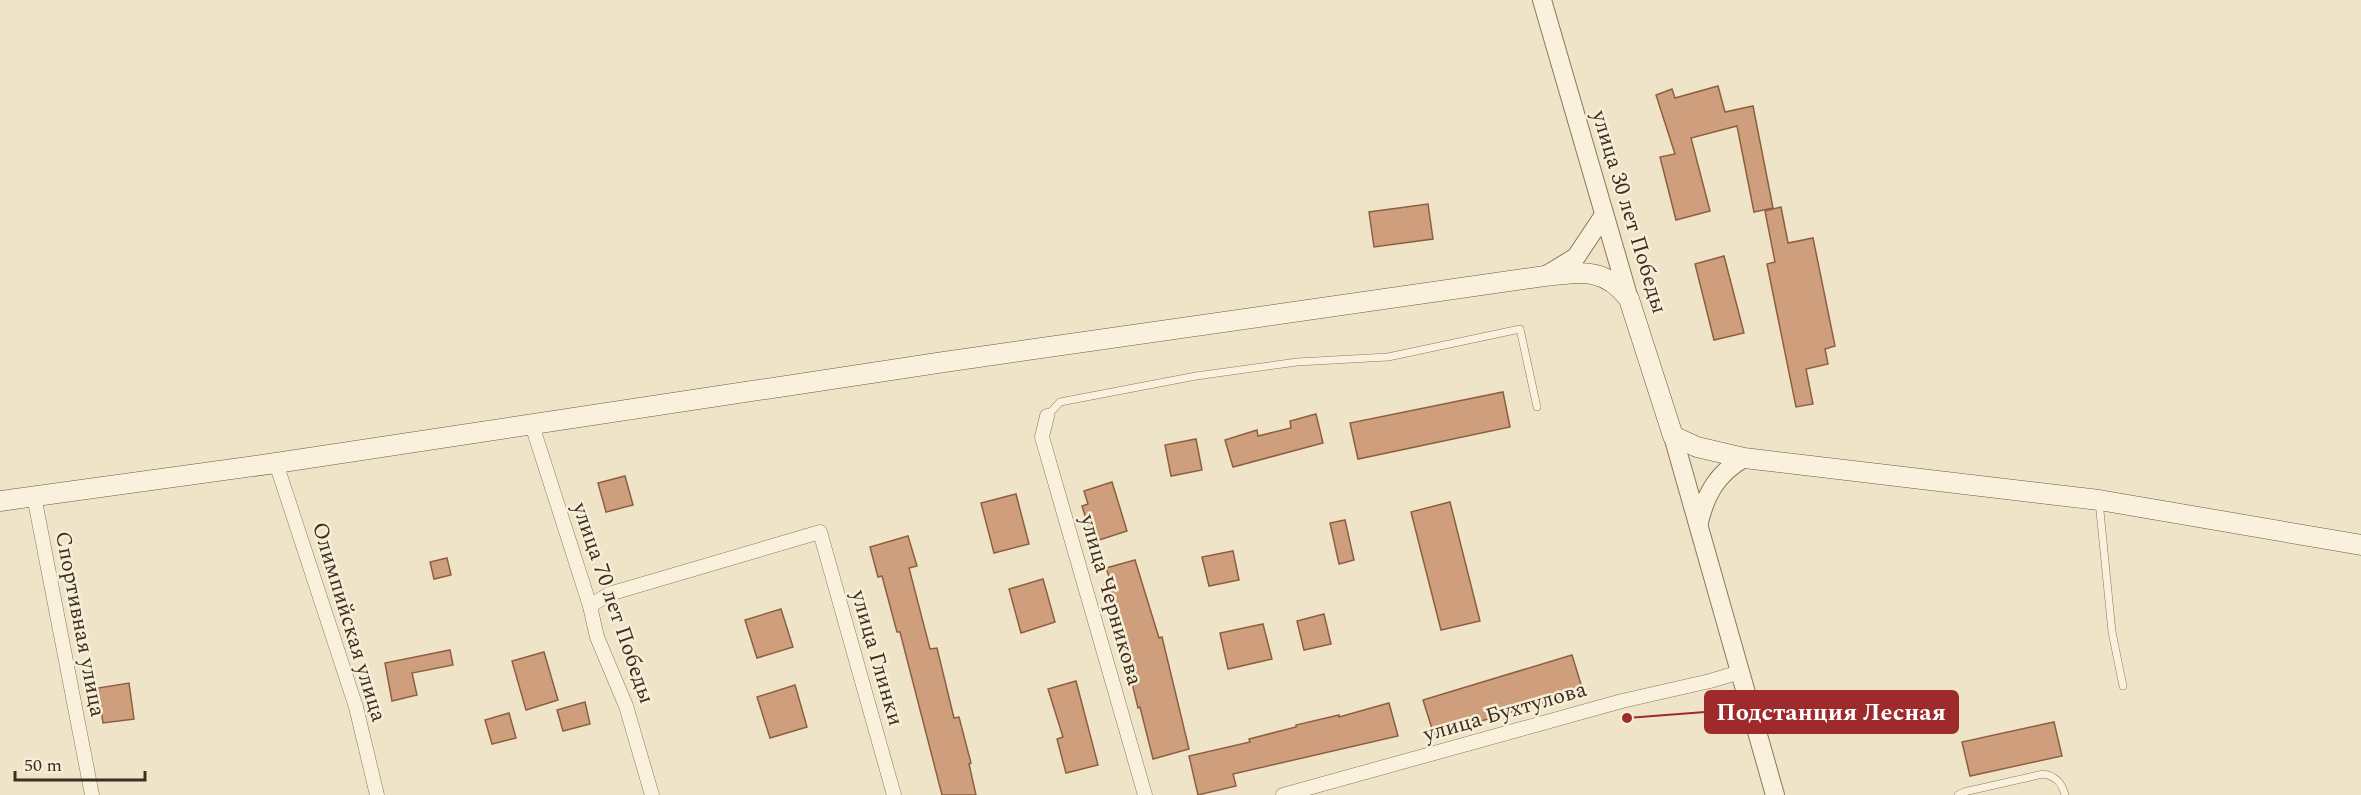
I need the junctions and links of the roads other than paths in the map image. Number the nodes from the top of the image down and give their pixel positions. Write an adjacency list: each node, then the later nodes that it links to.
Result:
1 (1542, 0): 2 (street, улица 30 лет Победы)
2 (1604, 215): 3 (street); 4 (street, улица 30 лет Победы)
3 (1545, 276): 4 (main road); 7 (main road)
4 (1629, 299): 8 (main road, улица 30 лет Победы)
5 (1537, 407): 6 (lane)
6 (1047, 416): 23 (street, улица Черникова)
7 (532, 425): 10 (main road); 16 (street, улица 70 лет Победы)
8 (1673, 436): 9 (main road); 14 (street)
9 (1744, 458): 12 (main road); 14 (street)
10 (276, 463): 11 (main road); 20 (street, Олимпийская улица)
11 (34, 496): 13 (main road); 19 (street, Спортивная улица)
12 (2099, 500): 15 (main road); 18 (lane)
13 (0, 501)
14 (1698, 524): 17 (street)
15 (2361, 545)
16 (590, 606): 21 (street, улица 70 лет Победы); 22 (street, улица Глинки)
17 (1740, 672): 24 (street, улица Бухтулова); 25 (street)
18 (2123, 686)
19 (92, 795)
20 (377, 795)
21 (652, 795)
22 (894, 795)
23 (1145, 795)
24 (1283, 795)
25 (1775, 795)
26 (1958, 795): 27 (lane)
27 (2065, 795)

